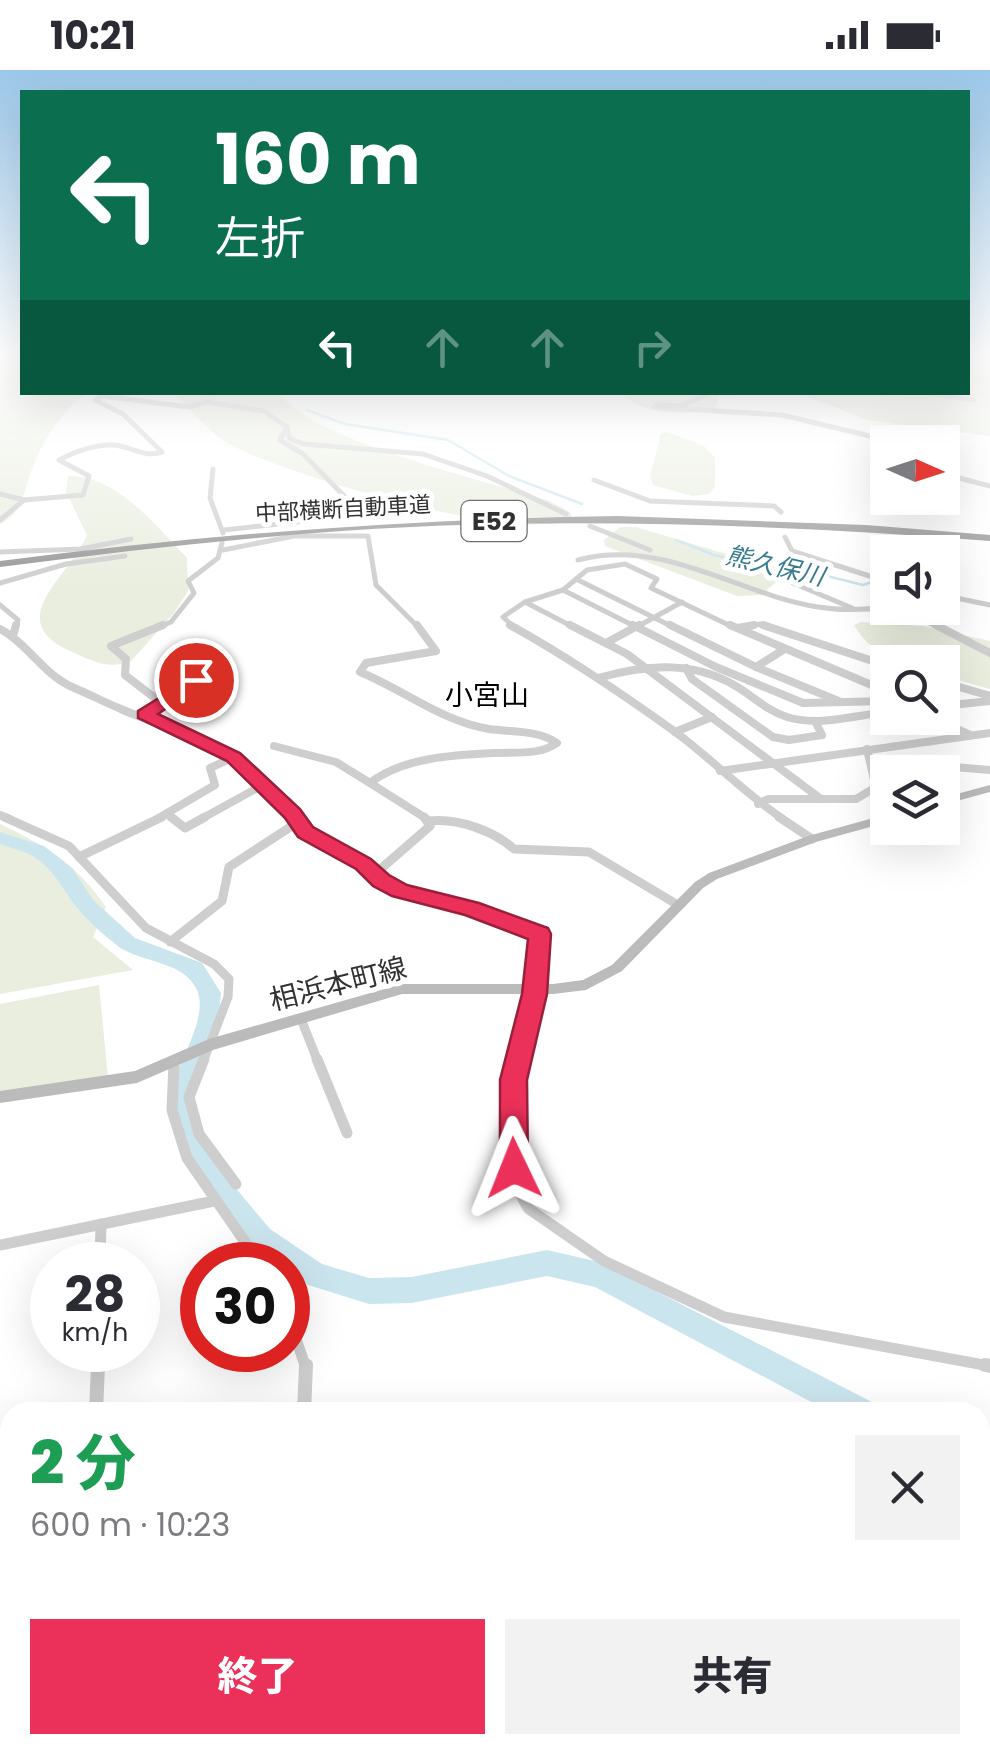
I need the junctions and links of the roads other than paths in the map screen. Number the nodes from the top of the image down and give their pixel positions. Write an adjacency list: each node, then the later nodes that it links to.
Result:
1 (146, 433): 9 (street)
2 (284, 433): 4 (street)
3 (288, 433): 11 (street)
4 (213, 469)
5 (960, 478): 7 (street)
6 (594, 480): 10 (street)
7 (990, 486)
8 (0, 494): 9 (street)
9 (24, 500): 12 (street)
10 (781, 512)
11 (566, 514)
12 (0, 520)
13 (590, 526): 22 (street)
14 (785, 538): 20 (street)
15 (990, 538): 23 (highway, 中部横断自動車道 / E52)
16 (130, 539): 18 (street)
17 (573, 549): 21 (street)
18 (0, 552)
19 (125, 556): 27 (street)
20 (810, 559): 25 (street); 35 (street)
21 (578, 560): 22 (street); 24 (street)
22 (670, 560): 35 (street)
23 (0, 564)
24 (587, 570): 26 (street); 31 (street)
25 (870, 577)
26 (576, 579): 28 (street); 36 (street)
27 (0, 583)
28 (563, 590): 30 (street); 38 (street)
29 (960, 599): 32 (street)
30 (525, 602): 43 (street); 52 (street)
31 (682, 602): 36 (street); 39 (street)
32 (990, 605)
33 (0, 606): 41 (street)
34 (870, 609): 35 (street)
35 (855, 611)
36 (655, 618): 38 (street); 49 (street)
37 (934, 625): 45 (street)
38 (636, 627): 43 (street); 58 (street)
39 (738, 628): 44 (street); 46 (street)
40 (0, 629): 41 (street)
41 (14, 636): 42 (street); 61 (street)
42 (0, 638)
43 (606, 642): 48 (street)
44 (783, 650): 49 (street); 51 (street)
45 (990, 653)
46 (856, 654): 47 (street); 51 (street)
47 (870, 659)
48 (644, 666): 50 (street); 52 (street); 63 (street)
49 (756, 666): 58 (street)
50 (686, 668): 64 (street); 64 (street)
51 (836, 671): 54 (street)
52 (598, 678): 66 (street)
53 (196, 680): 60 (street)
54 (870, 685)
55 (960, 688): 56 (street)
56 (990, 698): 59 (street)
57 (870, 702): 58 (street)
58 (843, 703)
59 (960, 703)
60 (157, 704): 61 (street); 77 (street)
61 (144, 714): 71 (street)
62 (870, 714): 64 (street)
63 (712, 717): 66 (street); 72 (street)
64 (816, 721)
65 (960, 731): 68 (street)
66 (675, 732): 76 (street)
67 (990, 733): 68 (street)
68 (970, 736): 70 (street)
69 (274, 746): 77 (street)
70 (867, 749): 72 (street); 73 (street)
71 (234, 757): 78 (street); 85 (street)
72 (773, 762): 76 (street); 82 (street)
73 (870, 762)
74 (960, 768): 75 (street)
75 (990, 770)
76 (720, 771): 83 (street)
77 (370, 782): 86 (street)
78 (261, 786): 85 (street); 87 (street)
79 (990, 788): 81 (main road)
80 (870, 789): 82 (street)
81 (960, 797)
82 (822, 799): 83 (street)
83 (758, 804): 89 (street)
84 (0, 814): 90 (street)
85 (167, 814): 90 (street)
86 (430, 821): 91 (street); 92 (street)
87 (298, 822): 91 (street); 93 (street)
88 (870, 823): 89 (main road, 相浜本町線)
89 (812, 839): 92 (main road, 相浜本町線)
90 (80, 857): 93 (street)
91 (376, 873): 94 (street)
92 (678, 905): 94 (main road, 相浜本町線)
93 (170, 942): 96 (street)
94 (534, 988): 95 (main road, 相浜本町線); 106 (street)
95 (301, 1019): 96 (main road, 相浜本町線); 99 (street)
96 (206, 1046): 97 (main road, 相浜本町線); 100 (street)
97 (181, 1059): 98 (main road, 相浜本町線); 101 (street)
98 (0, 1097)
99 (347, 1132)
100 (236, 1184)
101 (214, 1201): 102 (street); 104 (street)
102 (101, 1224): 103 (street); 105 (street)
103 (101, 1242)
104 (243, 1242)
105 (0, 1245)
106 (990, 1366)
107 (97, 1372): 109 (street)
108 (306, 1372): 110 (street)
109 (96, 1402)
110 (304, 1402)

